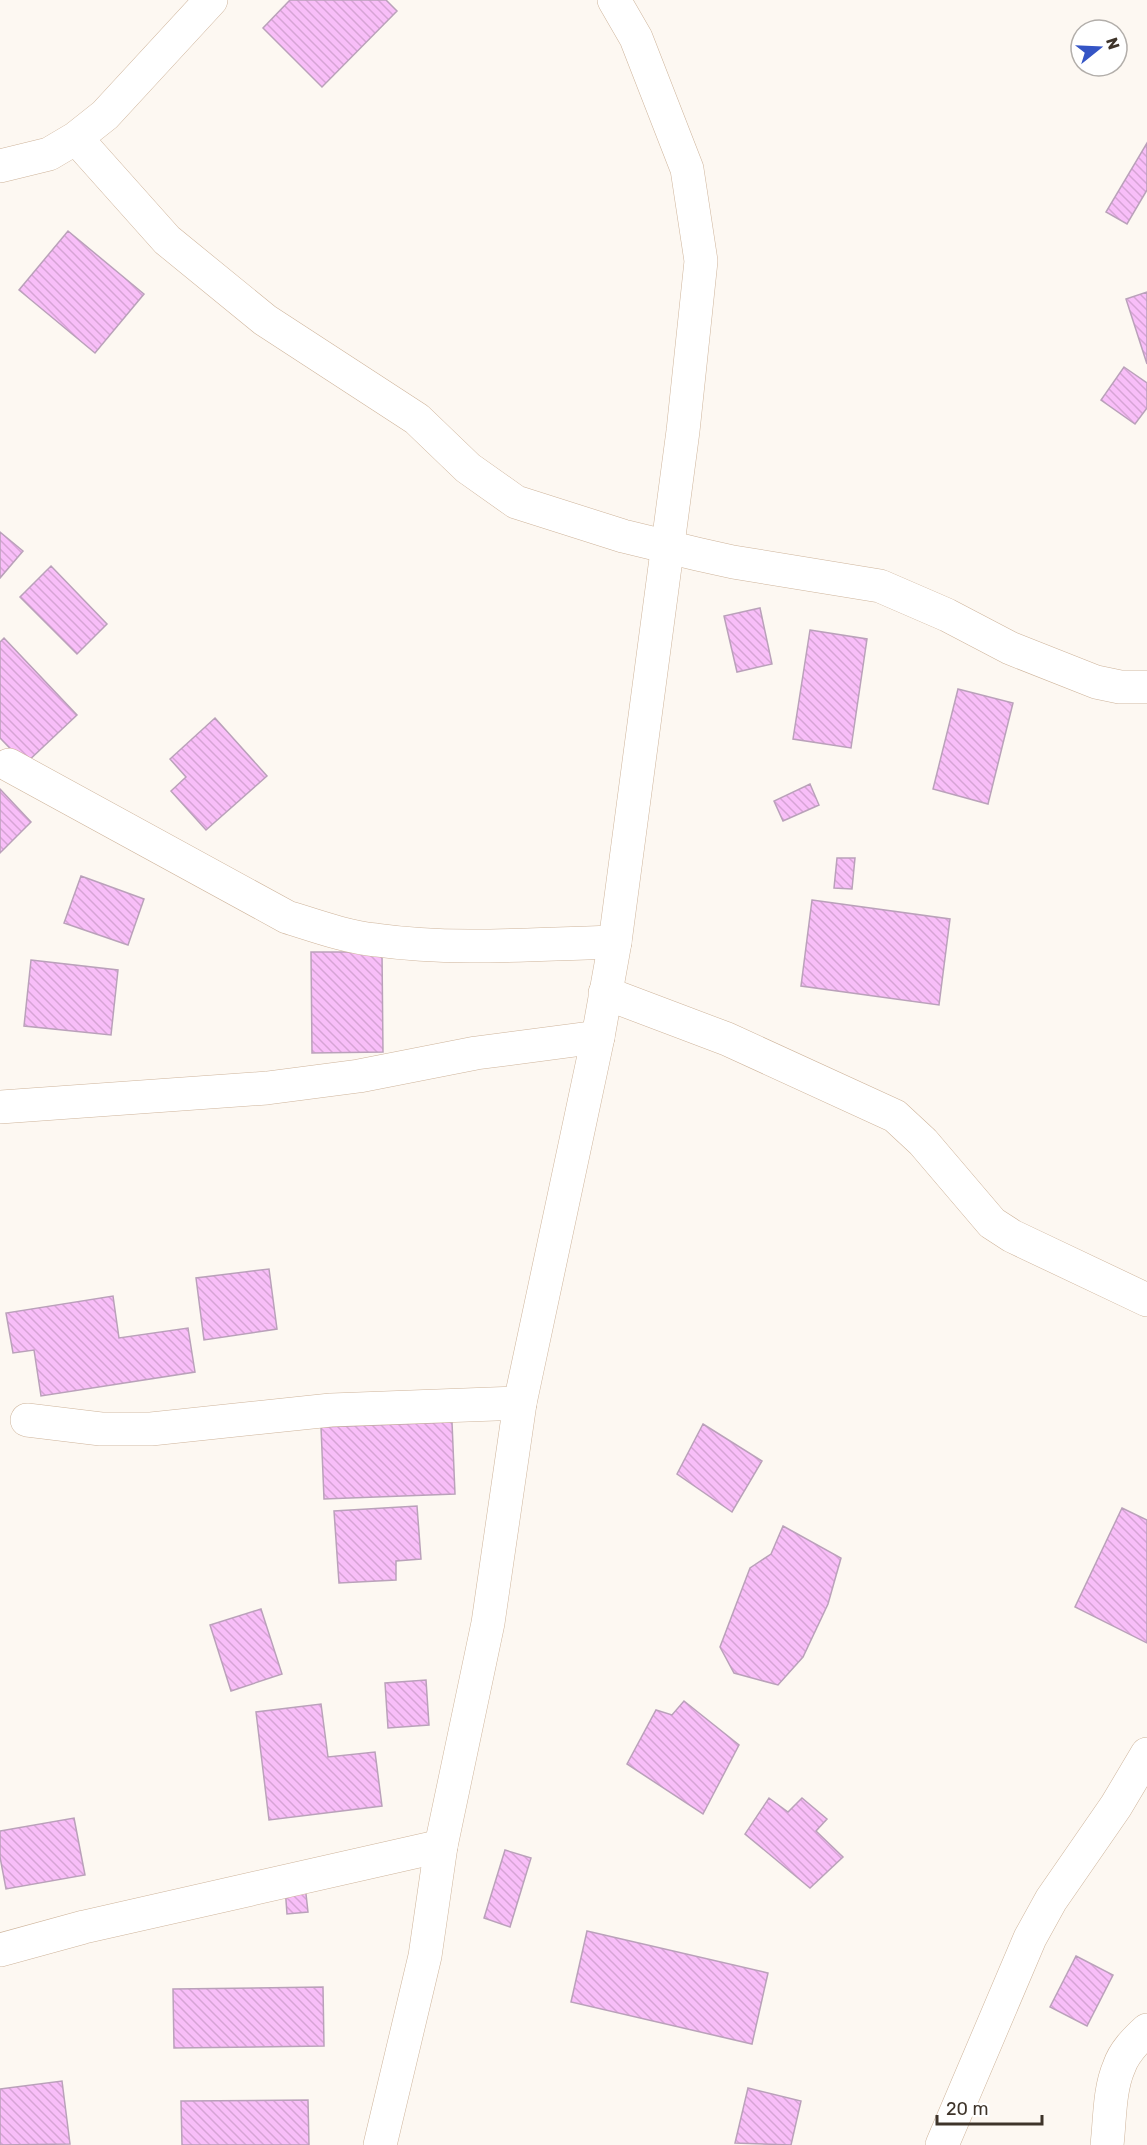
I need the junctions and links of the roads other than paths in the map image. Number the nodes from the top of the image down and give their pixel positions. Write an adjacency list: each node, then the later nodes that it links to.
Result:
1 (211, 0): 3 (street)
2 (614, 0): 5 (street)
3 (76, 138): 4 (street); 5 (street)
4 (0, 166)
5 (666, 546): 6 (street); 8 (street)
6 (1147, 687)
7 (9, 765): 8 (street)
8 (615, 942): 9 (street)
9 (605, 993): 10 (street); 12 (street)
10 (598, 1037): 11 (street); 13 (street)
11 (0, 1107)
12 (1147, 1300)
13 (520, 1403): 14 (street); 16 (street)
14 (27, 1420)
15 (1147, 1754): 20 (street)
16 (441, 1846): 17 (street); 19 (street)
17 (0, 1950)
18 (1147, 2030): 21 (street)
19 (380, 2145)
20 (942, 2145)
21 (1107, 2145)

